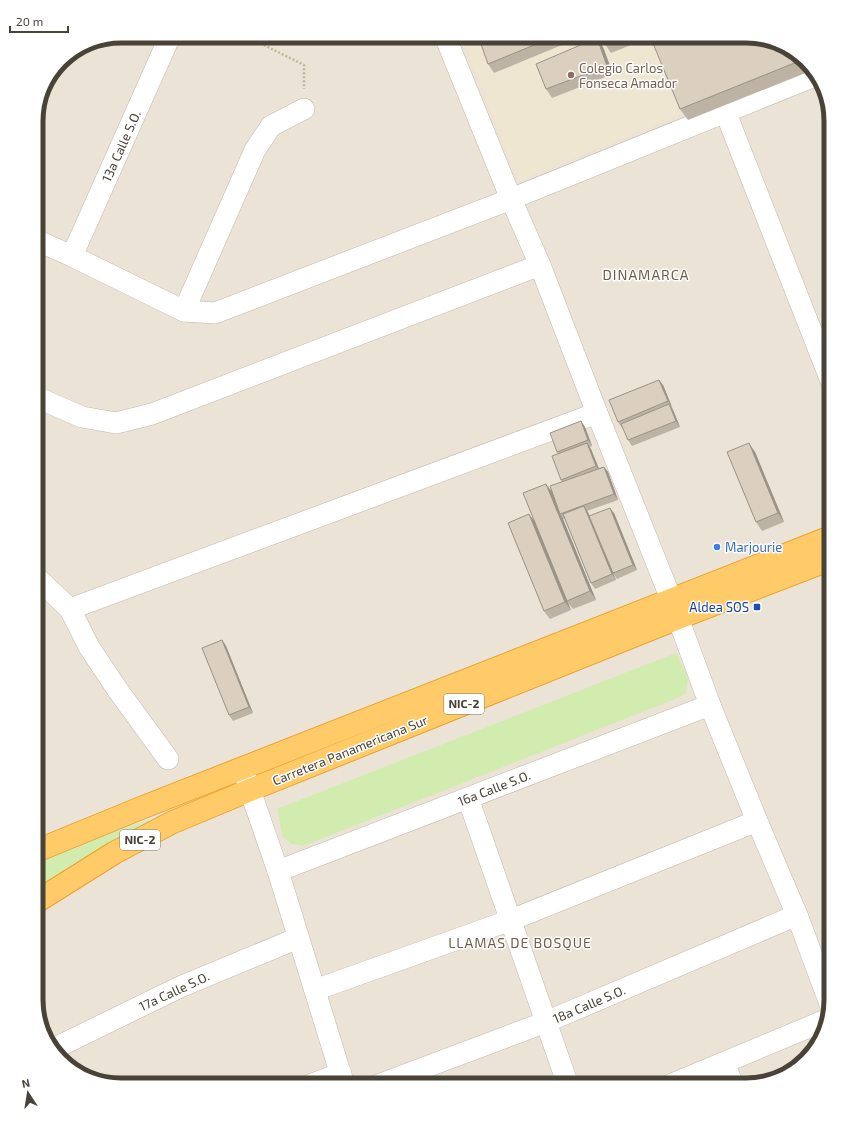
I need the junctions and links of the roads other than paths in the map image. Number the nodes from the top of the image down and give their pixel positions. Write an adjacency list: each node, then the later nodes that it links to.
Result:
1 (167, 43): 8 (street, 13a Calle S.O.)
2 (447, 43): 6 (street)
3 (811, 77): 5 (street)
4 (304, 109): 10 (street)
5 (724, 111): 6 (street); 11 (street)
6 (511, 199): 9 (street); 10 (street)
7 (43, 243): 8 (street)
8 (72, 256): 10 (street)
9 (540, 265): 12 (street); 13 (street)
10 (184, 311)
11 (824, 363)
12 (43, 400)
13 (597, 413): 17 (street); 18 (street)
14 (824, 540): 18 (highway, Carretera Panamericana Sur / NIC-2)
15 (824, 560): 18 (highway, Carretera Panamericana Sur / NIC-2)
16 (43, 584): 17 (street)
17 (70, 609): 20 (street)
18 (674, 609): 19 (street); 21 (highway, Carretera Panamericana Sur / NIC-2); 22 (highway, Carretera Panamericana Sur / NIC-2)
19 (710, 705): 23 (street, 16a Calle S.O.); 24 (street)
20 (168, 759)
21 (242, 768): 22 (street); 25 (highway, Carretera Panamericana Sur / NIC-2)
22 (250, 790): 26 (street); 27 (highway, Carretera Panamericana Sur / NIC-2)
23 (468, 798): 26 (street, 16a Calle S.O.); 29 (street)
24 (757, 821): 28 (street); 29 (street)
25 (43, 848)
26 (278, 871): 30 (street)
27 (43, 898)
28 (797, 915): 31 (street); 33 (street, 18a Calle S.O.)
29 (511, 920): 32 (street); 33 (street)
30 (298, 938): 32 (street); 35 (street, 17a Calle S.O.)
31 (824, 988)
32 (315, 990): 37 (street)
33 (546, 1022): 38 (street, 18a Calle S.O.); 39 (street)
34 (820, 1022): 36 (street)
35 (58, 1046)
36 (724, 1063): 40 (street); 41 (street)
37 (343, 1078)
38 (397, 1078)
39 (566, 1078)
40 (687, 1078)
41 (730, 1078)

